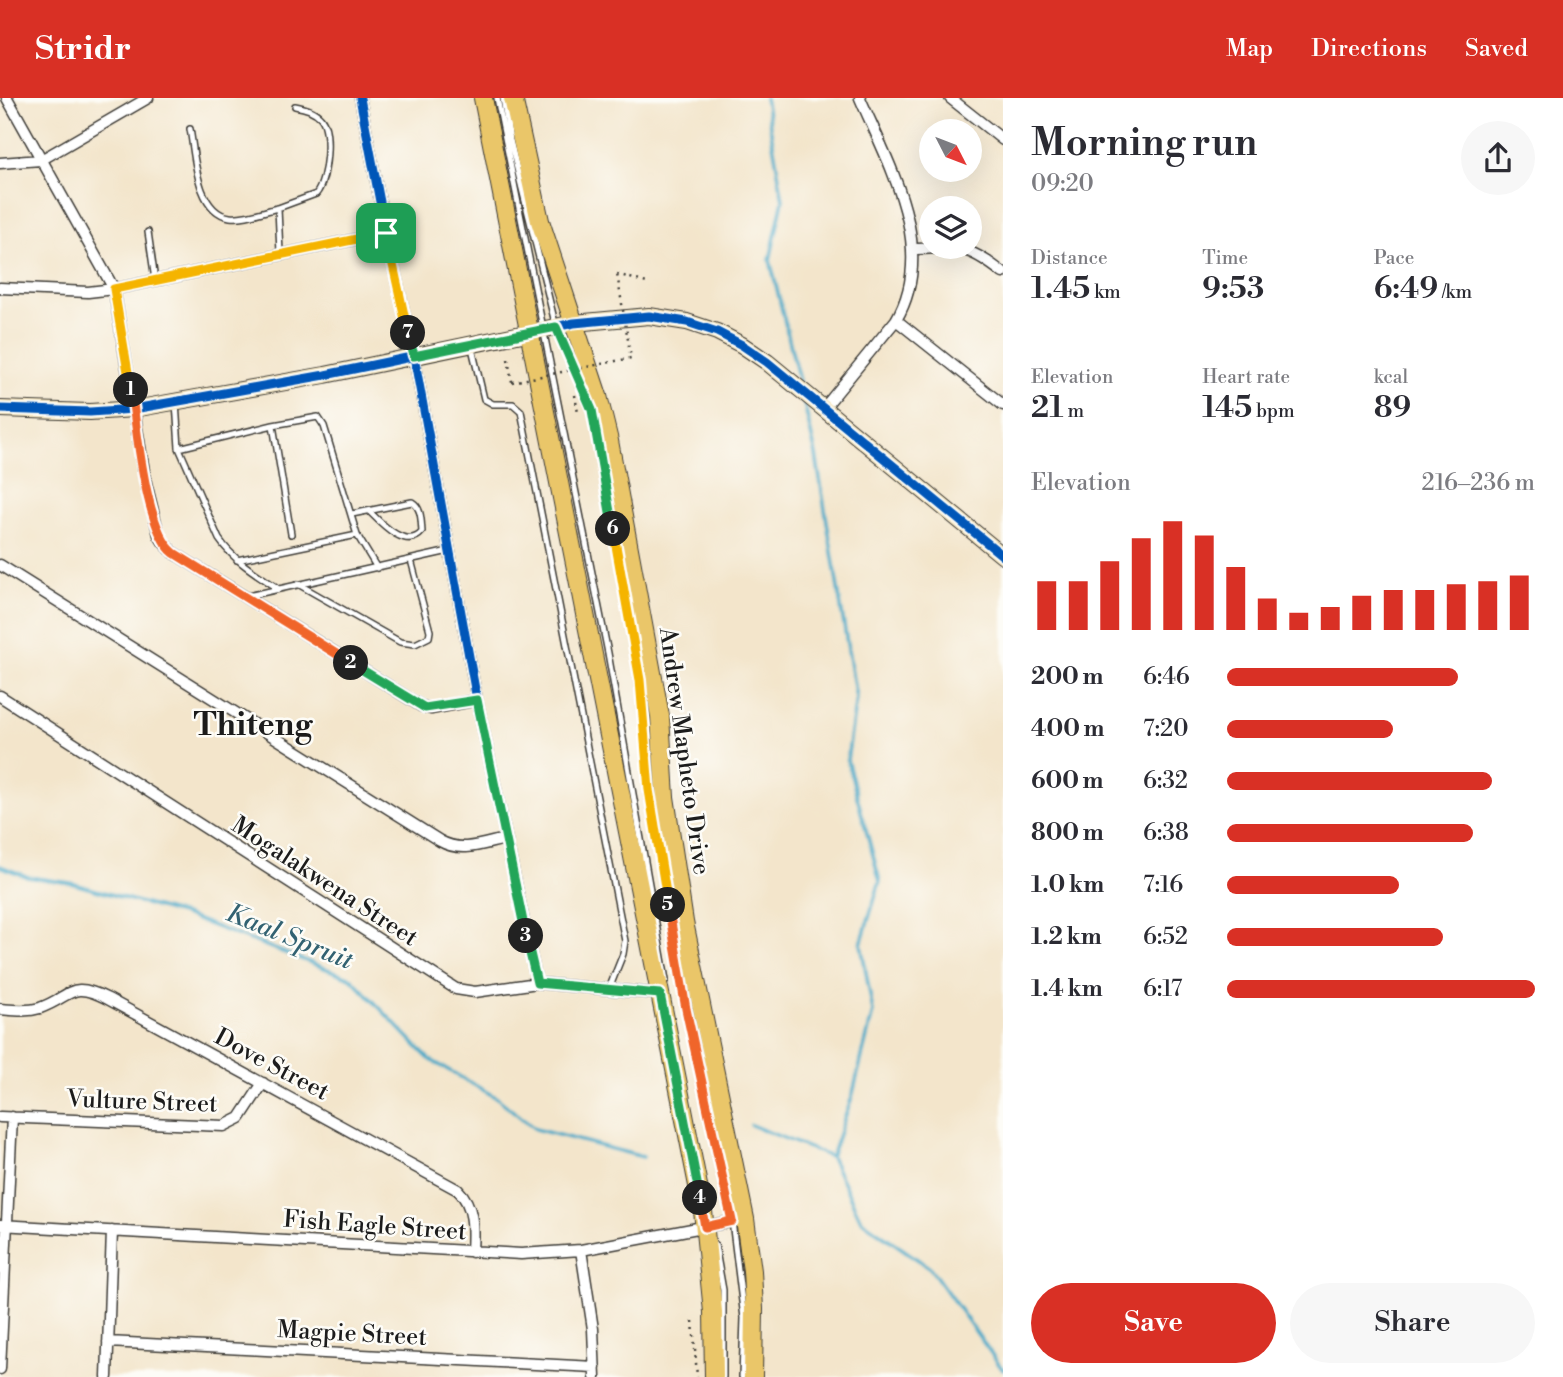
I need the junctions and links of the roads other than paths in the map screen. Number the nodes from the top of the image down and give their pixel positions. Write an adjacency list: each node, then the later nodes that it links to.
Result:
1 (7, 98): 14 (street)
2 (148, 98): 10 (street)
3 (360, 98): 18 (street)
4 (483, 98): 27 (main road)
5 (497, 98): 27 (lane)
6 (503, 98): 27 (lane)
7 (513, 98): 26 (main road, Andrew Mapheto Drive)
8 (950, 98): 13 (street)
9 (862, 99): 19 (street)
10 (131, 102): 14 (street)
11 (295, 106): 16 (lane)
12 (190, 129): 16 (lane)
13 (1003, 140)
14 (41, 160): 15 (street); 24 (street)
15 (0, 163)
16 (278, 208): 20 (lane)
17 (148, 232): 22 (lane)
18 (386, 233): 20 (street); 29 (street)
19 (913, 248): 21 (street); 25 (street)
20 (280, 253): 22 (street)
21 (1003, 273)
22 (155, 280): 24 (street)
23 (0, 288): 24 (street)
24 (114, 289): 34 (street)
25 (896, 320): 31 (street); 32 (street)
26 (574, 323): 27 (street); 32 (street); 60 (main road, Andrew Mapheto Drive)
27 (542, 329): 28 (street); 55 (main road); 60 (lane)
28 (472, 344): 29 (street); 54 (lane)
29 (414, 356): 30 (street); 41 (street)
30 (176, 401): 34 (street); 36 (lane)
31 (1003, 405)
32 (821, 406): 42 (street)
33 (0, 409): 34 (street)
34 (134, 409): 49 (street)
35 (273, 425): 36 (lane); 38 (lane); 39 (lane)
36 (179, 448): 43 (lane)
37 (369, 510): 37 (lane); 38 (lane)
38 (352, 514): 40 (lane)
39 (291, 534)
40 (357, 534): 43 (lane); 46 (lane)
41 (449, 551): 44 (lane); 51 (street)
42 (1003, 556)
43 (236, 560): 48 (lane)
44 (411, 560): 46 (lane); 47 (lane)
45 (0, 565): 52 (street)
46 (377, 568): 47 (lane)
47 (298, 584): 48 (lane)
48 (279, 589): 49 (lane)
49 (245, 597): 51 (street)
50 (0, 696): 53 (street, Mogalakwena Street)
51 (477, 700): 52 (street)
52 (505, 839): 53 (street)
53 (537, 983): 54 (street, Mogalakwena Street)
54 (608, 989): 55 (street, Mogalakwena Street)
55 (664, 994): 61 (main road)
56 (0, 1009): 58 (street, Dove Street)
57 (673, 1019): 61 (lane)
58 (263, 1083): 59 (street, Vulture Street); 67 (street, Dove Street)
59 (6, 1117): 63 (street)
60 (717, 1117): 62 (main road, Andrew Mapheto Drive)
61 (688, 1121): 64 (main road)
62 (739, 1220): 64 (street, Fish Eagle Street); 74 (lane); 75 (main road, Andrew Mapheto Drive)
63 (3, 1225): 65 (street, Fish Eagle Street); 69 (street)
64 (708, 1226): 66 (street, Fish Eagle Street); 72 (main road); 73 (lane)
65 (112, 1231): 67 (street, Fish Eagle Street); 68 (street)
66 (581, 1250): 67 (street, Fish Eagle Street); 70 (street)
67 (472, 1252)
68 (108, 1342): 70 (street, Magpie Street); 71 (street)
69 (0, 1369)
70 (595, 1372)
71 (107, 1377)
72 (714, 1377)
73 (723, 1377)
74 (741, 1377)
75 (753, 1377)

